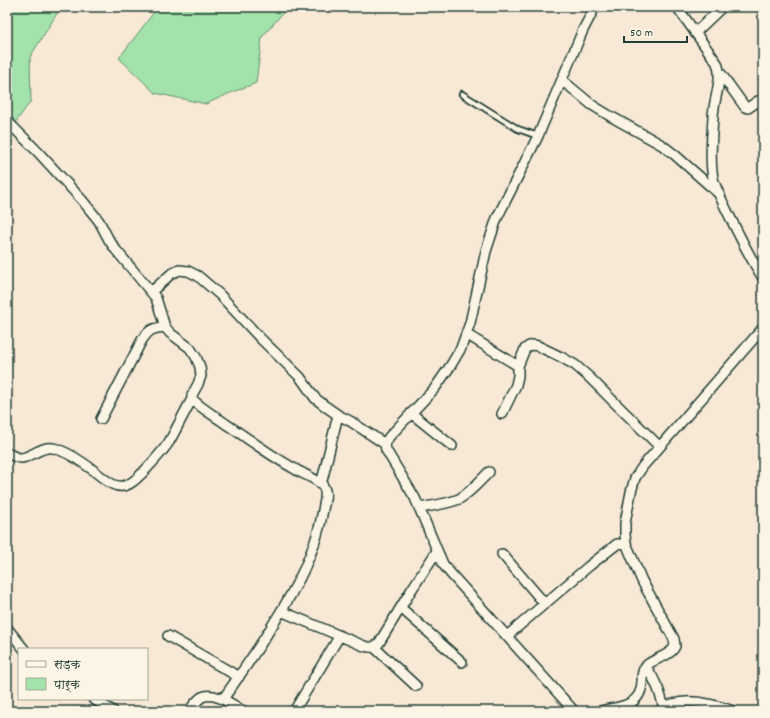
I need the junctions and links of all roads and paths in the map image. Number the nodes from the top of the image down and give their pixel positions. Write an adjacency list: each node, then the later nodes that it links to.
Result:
1 (595, 7): 6 (street)
2 (677, 7): 4 (street)
3 (722, 7): 4 (street)
4 (695, 33): 5 (street)
5 (720, 71): 8 (street); 11 (street)
6 (562, 80): 10 (street); 11 (street)
7 (462, 94): 10 (lane)
8 (758, 101)
9 (8, 125): 13 (street)
10 (538, 136): 16 (street)
11 (719, 194): 12 (street)
12 (763, 278)
13 (151, 292): 14 (street); 21 (street)
14 (164, 326): 18 (street); 22 (street)
15 (763, 328): 25 (street)
16 (466, 334): 17 (street); 19 (street)
17 (518, 366): 20 (street); 25 (street)
18 (192, 399): 26 (street); 28 (street)
19 (411, 413): 23 (street); 24 (street)
20 (502, 414)
21 (338, 415): 23 (street); 28 (street)
22 (101, 419)
23 (385, 444): 29 (street)
24 (452, 446)
25 (660, 446): 30 (street)
26 (7, 453)
27 (489, 472): 29 (street)
28 (321, 485): 35 (street)
29 (419, 508): 31 (street)
30 (626, 543): 33 (street); 43 (street)
31 (438, 551): 34 (street); 38 (street)
32 (502, 554): 33 (street)
33 (545, 604): 38 (street)
34 (401, 608): 40 (street); 42 (street)
35 (281, 611): 39 (street); 44 (street)
36 (7, 628): 41 (street)
37 (168, 636): 44 (street)
38 (507, 636): 53 (street)
39 (339, 637): 40 (street); 52 (street)
40 (374, 647): 45 (street)
41 (23, 648)
42 (462, 662)
43 (646, 666): 48 (street); 54 (street)
44 (239, 677): 46 (street)
45 (416, 686)
46 (223, 699): 50 (street); 51 (street)
47 (95, 700): 49 (street)
48 (662, 710): 55 (street)
49 (113, 711)
50 (189, 711)
51 (243, 711)
52 (294, 711)
53 (574, 711)
54 (601, 711)
55 (733, 711)

